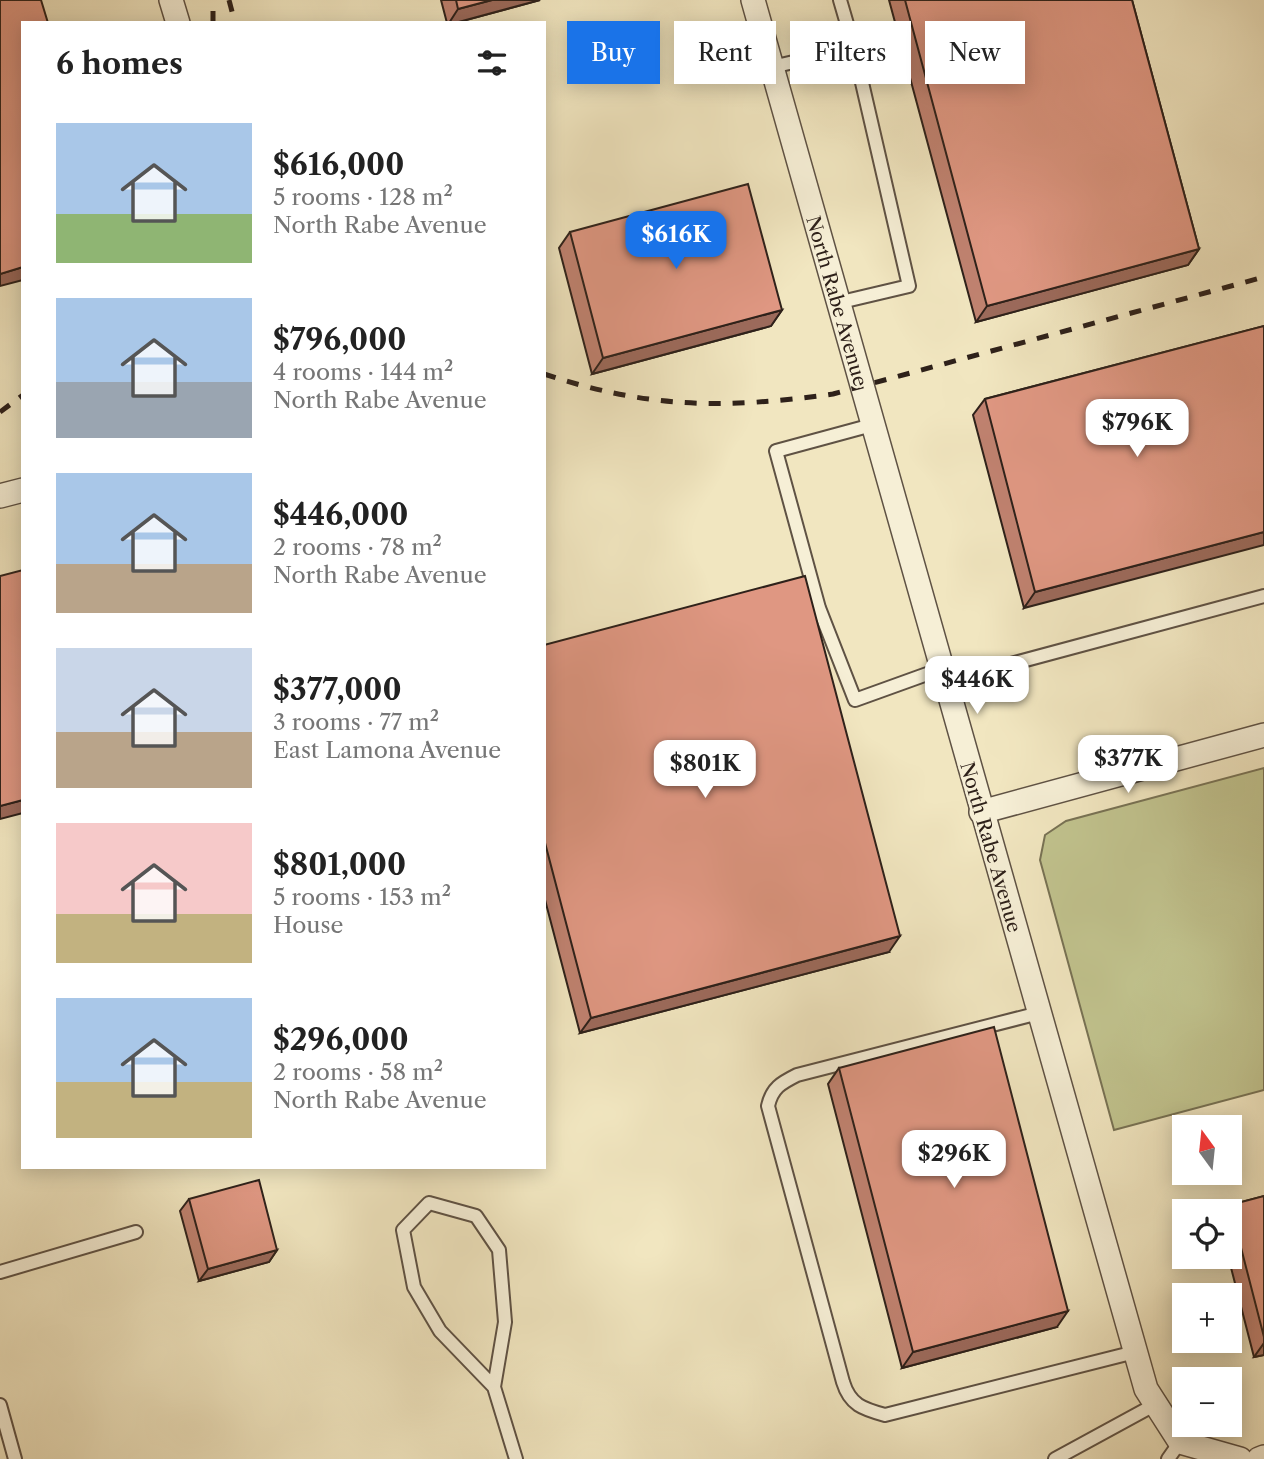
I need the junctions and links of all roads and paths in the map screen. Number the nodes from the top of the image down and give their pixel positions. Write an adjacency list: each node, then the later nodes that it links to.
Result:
1 (171, 0): 4 (street)
2 (753, 0): 5 (street, North Rabe Avenue)
3 (840, 0): 6 (lane)
4 (177, 21)
5 (759, 21)
6 (846, 21)
7 (776, 82): 9 (street, North Rabe Avenue)
8 (862, 84): 9 (lane)
9 (837, 303): 10 (street, North Rabe Avenue)
10 (872, 425): 14 (street, North Rabe Avenue); 14 (lane)
11 (21, 491): 12 (street)
12 (0, 496)
13 (1264, 596): 14 (lane)
14 (943, 676): 16 (street, North Rabe Avenue)
15 (1264, 735): 16 (street)
16 (981, 812): 17 (street, North Rabe Avenue)
17 (1039, 1013): 20 (street, North Rabe Avenue); 20 (lane)
18 (136, 1231): 19 (lane)
19 (0, 1272)
20 (1135, 1352): 22 (street, North Rabe Avenue)
21 (494, 1388): 21 (lane); 27 (lane)
22 (1156, 1404): 24 (street, North Rabe Avenue); 28 (lane)
23 (0, 1405): 26 (lane)
24 (1174, 1451): 29 (street)
25 (1264, 1458): 30 (street)
26 (15, 1459)
27 (516, 1459)
28 (1055, 1459)
29 (1240, 1459)
30 (1259, 1459)

